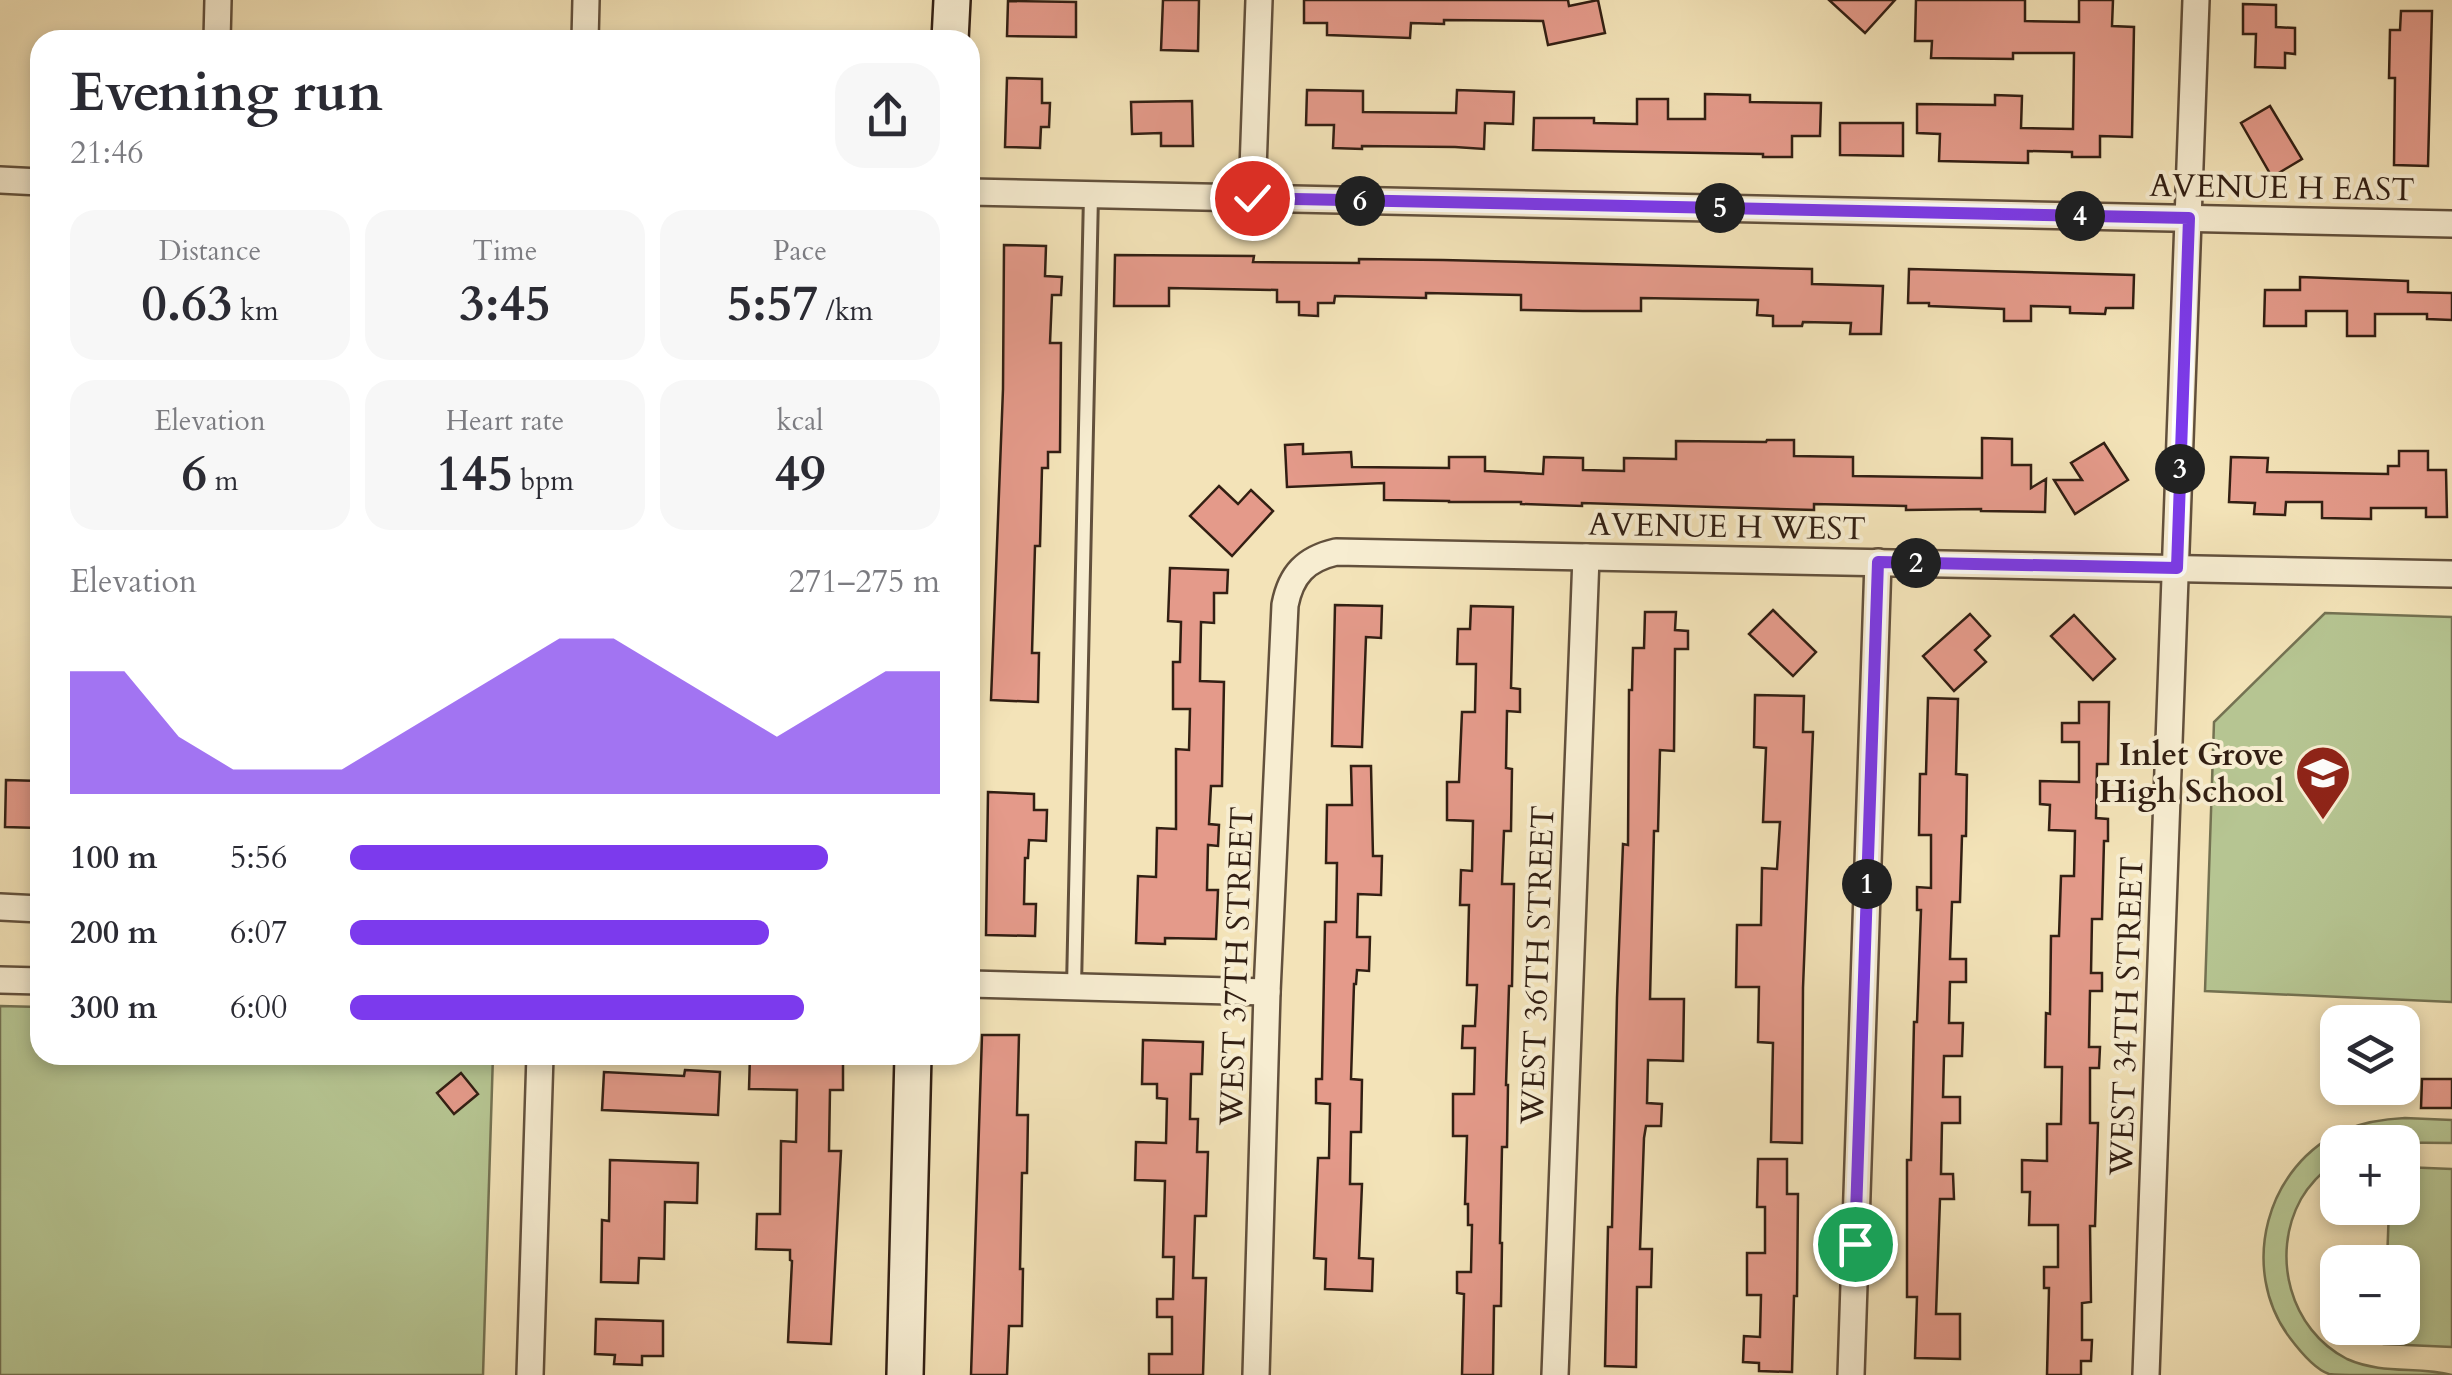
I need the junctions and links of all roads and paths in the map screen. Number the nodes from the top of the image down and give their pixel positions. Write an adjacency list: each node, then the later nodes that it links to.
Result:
1 (218, 0): 6 (street)
2 (586, 0): 7 (street)
3 (952, 0): 8 (street)
4 (1259, 0): 13 (street)
5 (2196, 0): 14 (street, WEST 34TH STREET)
6 (217, 30)
7 (585, 30)
8 (950, 30)
9 (0, 180): 10 (street)
10 (30, 182)
11 (980, 192): 12 (street, AVENUE H EAST)
12 (1091, 194): 13 (street, AVENUE H EAST); 26 (lane)
13 (1252, 198): 14 (street, AVENUE H EAST)
14 (2189, 218): 15 (street, AVENUE H EAST); 19 (street, WEST 34TH STREET)
15 (2452, 224)
16 (1586, 556): 17 (street, AVENUE H WEST); 18 (street, AVENUE H WEST); 33 (street, WEST 36TH STREET)
17 (1878, 562): 19 (street, AVENUE H WEST); 34 (street)
18 (1304, 565): 27 (street, WEST 37TH STREET)
19 (2177, 568): 20 (street, AVENUE H WEST); 35 (street, WEST 34TH STREET)
20 (2452, 574)
21 (0, 907): 22 (street)
22 (30, 908)
23 (0, 980): 24 (street)
24 (30, 980)
25 (980, 984): 26 (street)
26 (1074, 987): 27 (street)
27 (1267, 992): 32 (street, WEST 37TH STREET)
28 (540, 1065): 30 (street)
29 (913, 1065): 31 (street)
30 (530, 1375)
31 (905, 1375)
32 (1256, 1375)
33 (1555, 1375)
34 (1851, 1375)
35 (2146, 1375)

